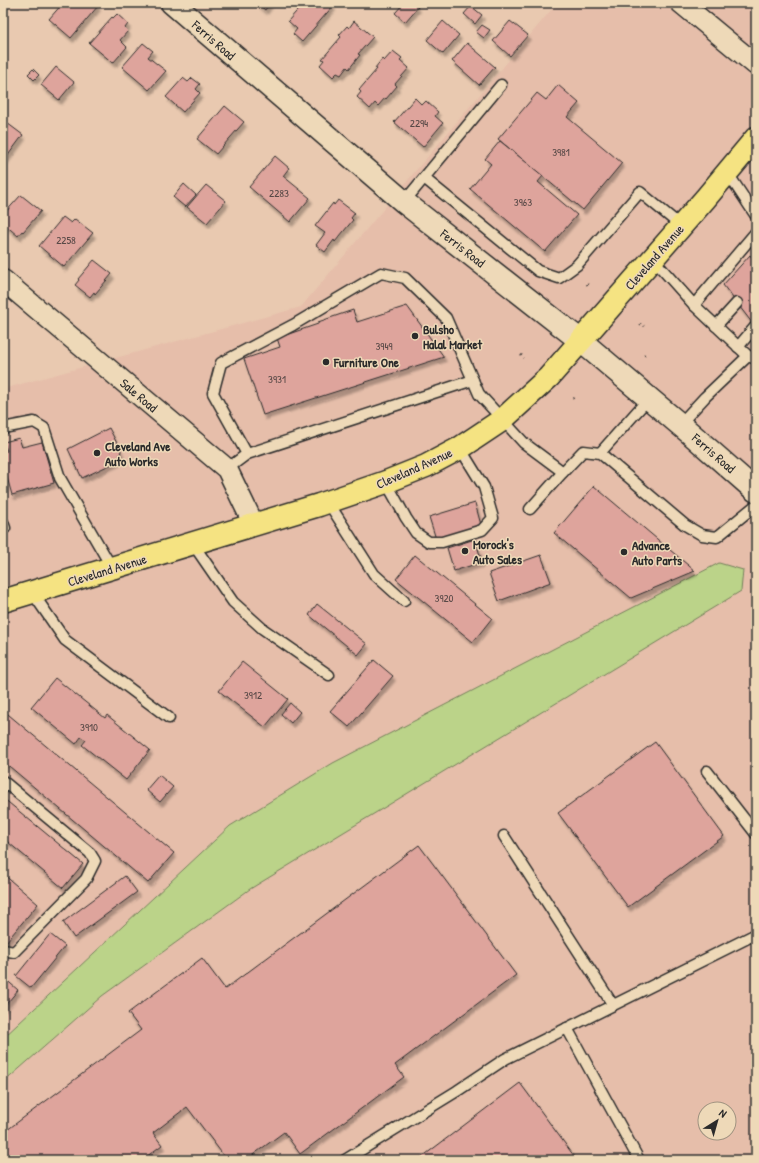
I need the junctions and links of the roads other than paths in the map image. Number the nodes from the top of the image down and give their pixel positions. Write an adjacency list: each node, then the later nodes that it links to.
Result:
1 (172, 3): 8 (main road, Ferris Road)
2 (681, 3): 3 (street)
3 (756, 66)
4 (501, 85): 7 (lane)
5 (756, 138): 6 (main road, Cleveland Avenue)
6 (727, 172): 9 (lane); 10 (main road, Cleveland Avenue)
7 (424, 178): 8 (lane); 10 (lane)
8 (404, 202): 18 (main road, Ferris Road)
9 (756, 216)
10 (681, 226): 12 (main road, Cleveland Avenue)
11 (756, 232): 15 (lane)
12 (653, 259): 15 (lane); 18 (main road, Cleveland Avenue)
13 (3, 280): 29 (street, Sale Road)
14 (737, 302): 16 (lane)
15 (694, 305): 16 (lane)
16 (716, 326): 19 (lane)
17 (755, 327): 19 (lane)
18 (581, 341): 22 (main road, Ferris Road); 23 (main road, Cleveland Avenue)
19 (738, 347): 20 (lane)
20 (752, 357): 24 (lane)
21 (472, 380): 23 (lane); 28 (lane); 28 (lane)
22 (649, 398): 24 (main road, Ferris Road); 27 (lane)
23 (502, 420): 26 (main road, Cleveland Avenue); 30 (lane)
24 (680, 424): 32 (main road, Ferris Road)
25 (3, 428): 38 (lane)
26 (460, 448): 31 (main road, Cleveland Avenue); 31 (lane)
27 (600, 452): 30 (lane); 34 (lane)
28 (247, 454): 29 (lane)
29 (227, 469): 36 (street, Sale Road)
30 (563, 472): 35 (lane)
31 (386, 482): 33 (main road, Cleveland Avenue)
32 (756, 491)
33 (328, 502): 36 (main road, Cleveland Avenue); 41 (lane)
34 (756, 505)
35 (530, 510)
36 (254, 525): 37 (main road, Cleveland Avenue)
37 (193, 544): 38 (main road, Cleveland Avenue); 42 (lane)
38 (112, 568): 39 (main road, Cleveland Avenue)
39 (32, 592): 40 (main road, Cleveland Avenue); 43 (lane)
40 (3, 601)
41 (404, 601)
42 (328, 676)
43 (169, 718)
44 (707, 771): 46 (lane)
45 (3, 781): 49 (lane)
46 (756, 834)
47 (504, 836): 50 (lane)
48 (756, 934): 50 (lane)
49 (3, 950)
50 (613, 1005): 51 (lane)
51 (567, 1028): 52 (lane); 53 (lane)
52 (346, 1160)
53 (639, 1160)

